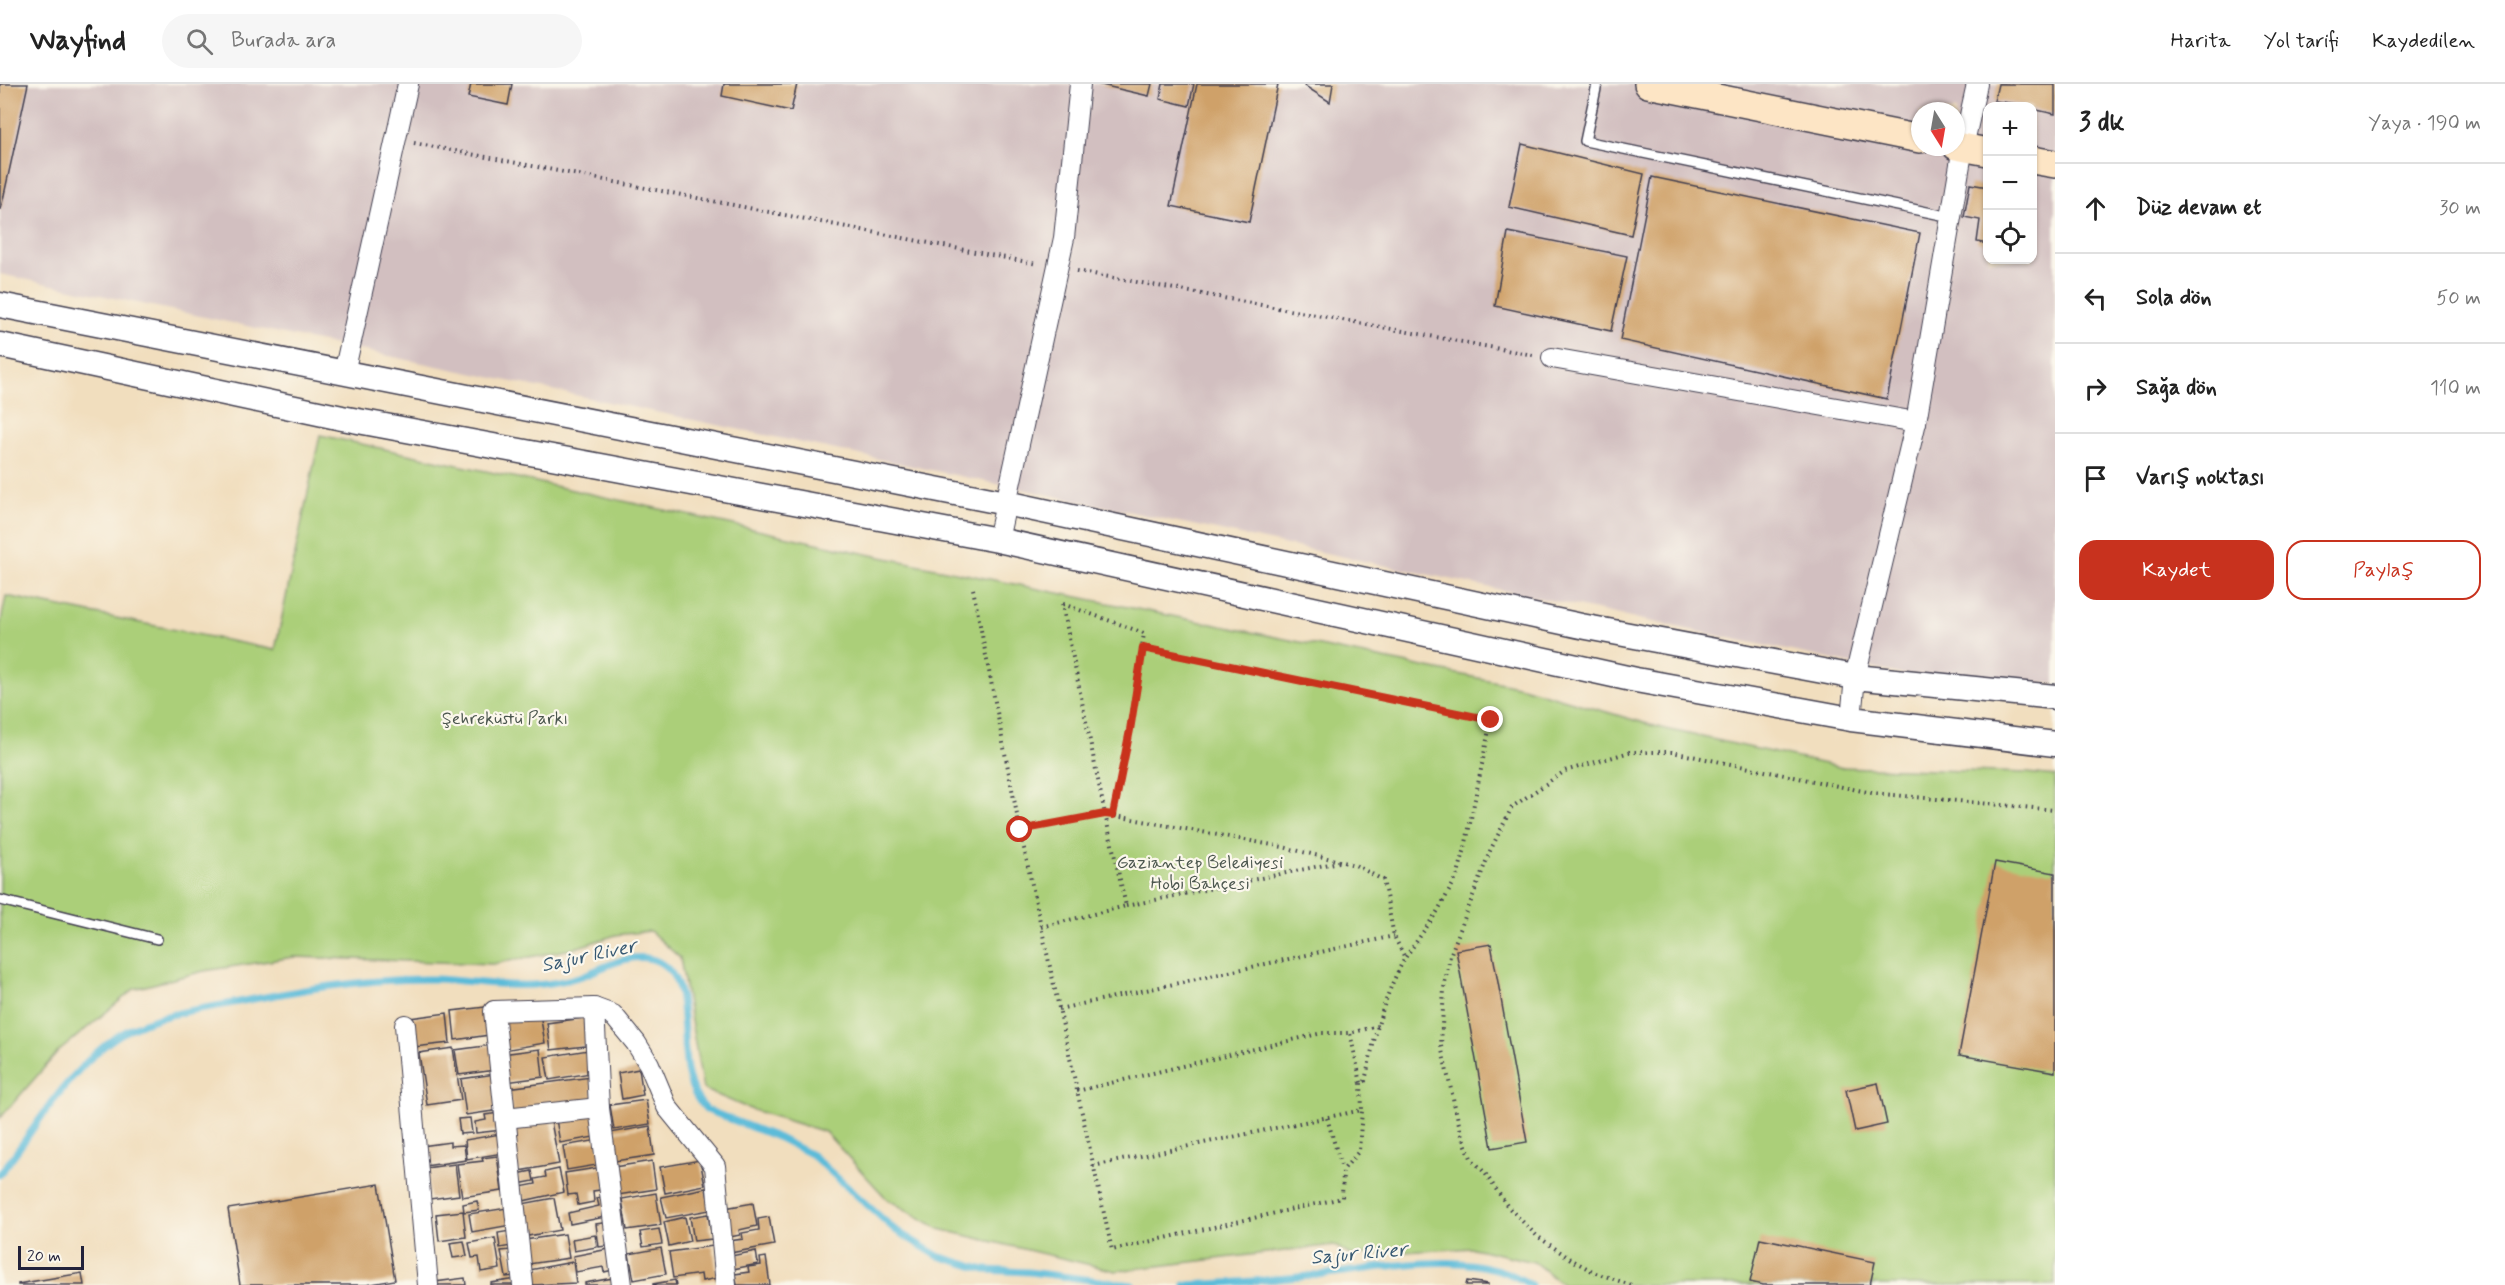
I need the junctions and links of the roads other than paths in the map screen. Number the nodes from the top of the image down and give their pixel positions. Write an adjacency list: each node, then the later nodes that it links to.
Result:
1 (408, 84): 14 (street)
2 (1080, 84): 16 (street)
3 (1597, 84): 10 (lane)
4 (1648, 84): 6 (main road)
5 (1977, 84): 7 (street)
6 (1911, 136)
7 (1969, 148): 10 (street)
8 (2037, 161): 9 (main road)
9 (2055, 164)
10 (1951, 217): 15 (street)
11 (0, 305): 14 (street)
12 (0, 345): 17 (street)
13 (1552, 358): 15 (street)
14 (344, 373): 16 (street)
15 (1916, 422): 18 (street)
16 (1006, 503): 17 (street); 18 (street)
17 (998, 540): 20 (street)
18 (1856, 677): 19 (street); 20 (street)
19 (2055, 697)
20 (1851, 719): 21 (street)
21 (2055, 744)
22 (0, 900): 23 (lane)
23 (157, 939)
24 (594, 1008): 26 (street); 27 (street); 31 (street)
25 (405, 1025): 28 (street)
26 (599, 1108): 27 (street); 30 (street)
27 (505, 1118): 29 (street)
28 (428, 1285)
29 (523, 1285)
30 (622, 1285)
31 (726, 1285)

